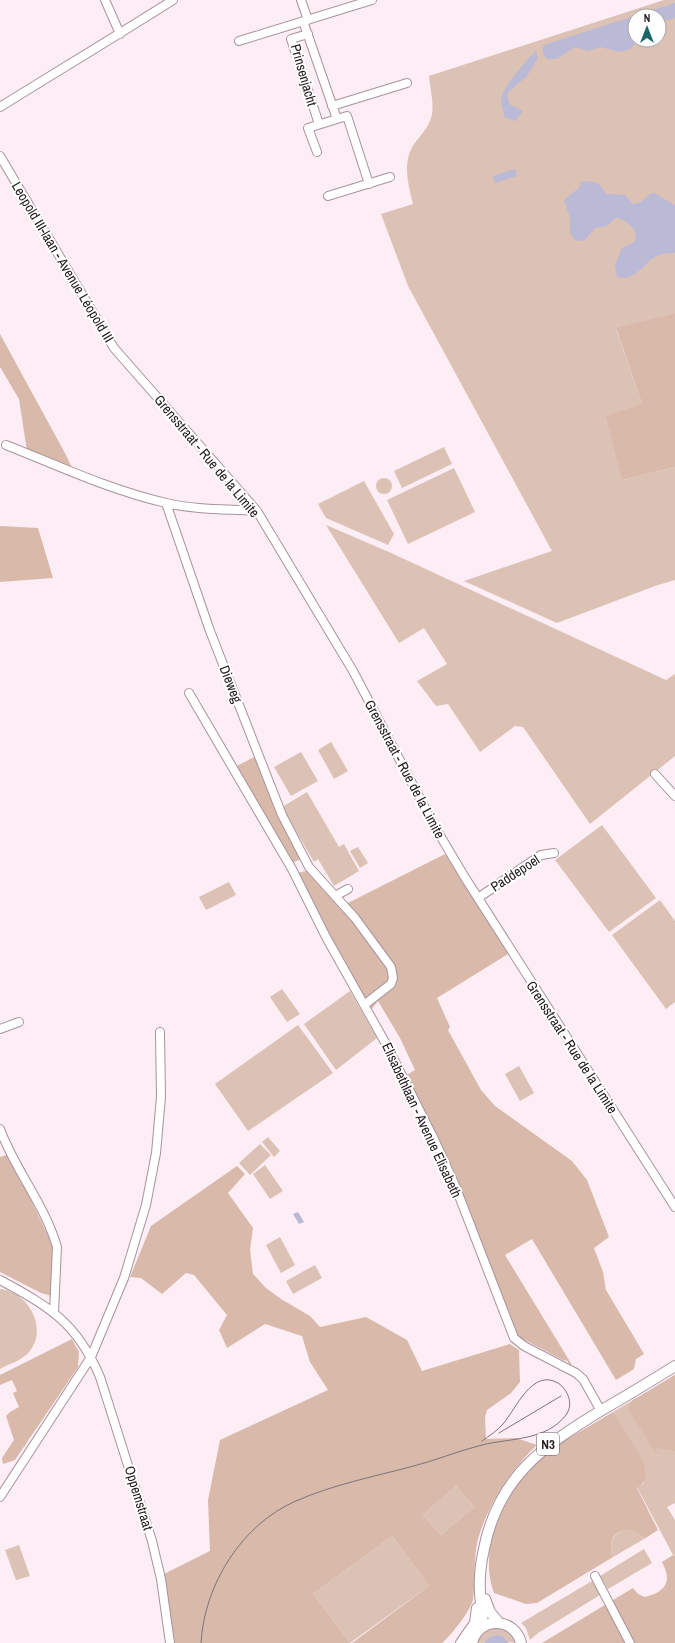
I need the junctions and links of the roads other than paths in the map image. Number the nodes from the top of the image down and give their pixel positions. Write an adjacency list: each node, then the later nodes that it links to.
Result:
1 (105, 0): 6 (street)
2 (173, 0): 6 (street)
3 (301, 0): 5 (street, Prinsenjacht)
4 (372, 0): 5 (street)
5 (306, 21): 7 (street, Prinsenjacht); 8 (street)
6 (120, 34): 11 (street)
7 (308, 34): 10 (street, Prinsenjacht); 13 (street, Prinsenjacht)
8 (239, 41)
9 (407, 83): 10 (street, Prinsenjacht)
10 (332, 106): 12 (street, Prinsenjacht)
11 (0, 107)
12 (337, 119): 13 (street, Prinsenjacht); 17 (street)
13 (319, 124): 14 (street, Prinsenjacht)
14 (316, 152)
15 (0, 156): 19 (street, Leopold III-laan - Avenue Léopold III)
16 (390, 177): 17 (street)
17 (369, 184): 18 (street)
18 (328, 196)
19 (114, 348): 22 (street, Grensstraat - Rue de la Limite)
20 (6, 445): 21 (street)
21 (166, 503): 22 (street); 27 (street, Dieweg)
22 (257, 511): 31 (street, Grensstraat - Rue de la Limite)
23 (189, 693): 28 (street, Elisabethlaan - Avenue Elisabeth)
24 (655, 774): 25 (street)
25 (675, 796)
26 (554, 853): 31 (street, Paddepoel)
27 (306, 862): 28 (street); 30 (street, Dieweg)
28 (292, 869): 32 (street, Elisabethlaan - Avenue Elisabeth)
29 (348, 889): 30 (street)
30 (335, 896): 32 (street, Dieweg)
31 (478, 898): 37 (street, Grensstraat - Rue de la Limite)
32 (364, 1005): 42 (street, Elisabethlaan - Avenue Elisabeth)
33 (19, 1022): 34 (street)
34 (0, 1029)
35 (160, 1032): 40 (street)
36 (0, 1128): 39 (street)
37 (675, 1207)
38 (0, 1280): 39 (street, Oppemstraat)
39 (54, 1312): 40 (street, Oppemstraat)
40 (91, 1357): 43 (street); 50 (street, Oppemstraat)
41 (675, 1366): 42 (main road, N3)
42 (601, 1411): 44 (main road, N3)
43 (0, 1497)
44 (481, 1571): 46 (main road, N3); 47 (main road, N3)
45 (595, 1576): 53 (street)
46 (480, 1592): 48 (main road, N3); 51 (main road, N3)
47 (499, 1623): 48 (main road); 52 (main road, N3)
48 (481, 1628): 49 (main road)
49 (471, 1642)
50 (170, 1643)
51 (461, 1643)
52 (521, 1643)
53 (630, 1643)

